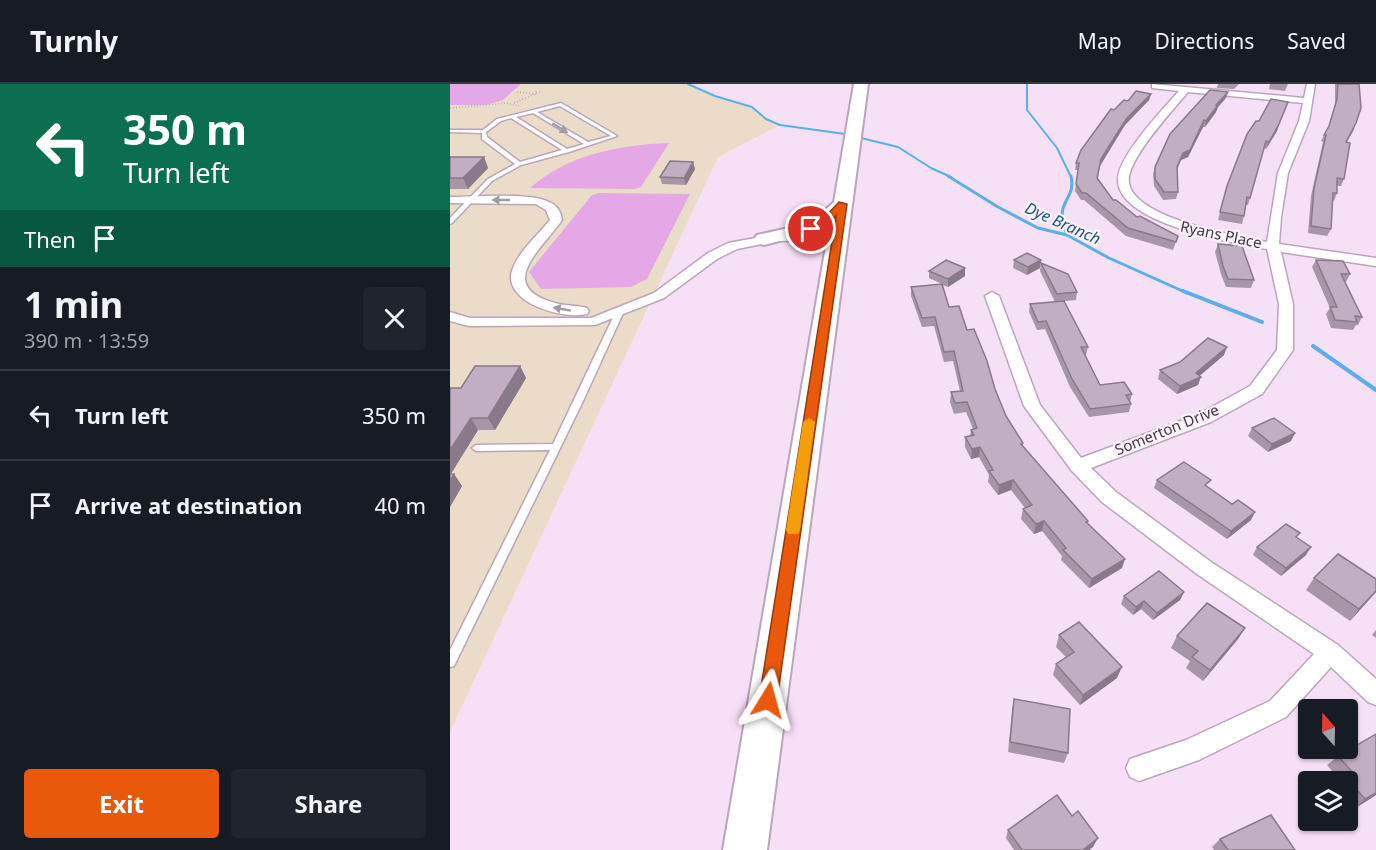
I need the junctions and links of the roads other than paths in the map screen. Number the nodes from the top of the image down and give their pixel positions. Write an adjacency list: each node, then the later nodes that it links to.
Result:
1 (861, 84): 15 (main road)
2 (1311, 84): 5 (street, Somerton Drive)
3 (1155, 86): 4 (street)
4 (1185, 90): 5 (street); 19 (street, Ryans Place)
5 (1309, 101): 19 (street, Somerton Drive)
6 (530, 112): 7 (lane); 10 (lane, one-way to 10); 10 (lane)
7 (512, 117): 9 (lane); 11 (lane)
8 (450, 131): 9 (lane)
9 (484, 132): 12 (lane)
10 (588, 144): 11 (lane)
11 (567, 151): 12 (lane)
12 (519, 164): 14 (lane)
13 (450, 200): 14 (street)
14 (471, 200): 16 (lane); 22 (street, one-way to 14)
15 (842, 204): 17 (main road); 18 (main road)
16 (450, 222)
17 (837, 237): 18 (street); 31 (main road)
18 (764, 238): 22 (street)
19 (1272, 246): 20 (street, Ryans Place); 26 (street, Somerton Drive)
20 (1376, 262)
21 (992, 296): 26 (street)
22 (620, 311): 23 (street); 24 (lane)
23 (450, 316)
24 (556, 447): 25 (lane); 28 (lane)
25 (476, 448)
26 (1078, 466): 27 (street)
27 (1330, 652): 29 (street); 30 (street)
28 (450, 662)
29 (1376, 694)
30 (1139, 768)
31 (745, 850)

